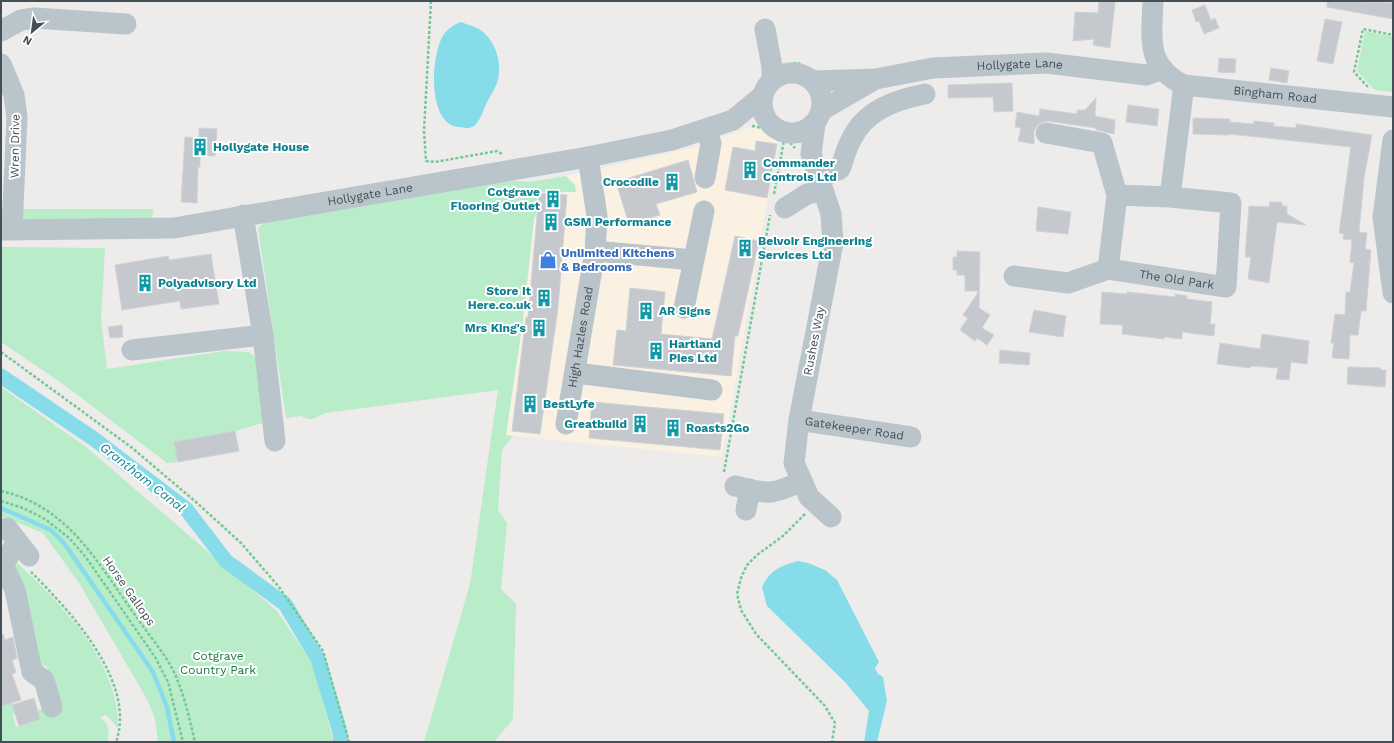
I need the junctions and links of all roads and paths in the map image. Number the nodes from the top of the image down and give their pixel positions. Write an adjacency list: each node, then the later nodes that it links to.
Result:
1 (431, 1): 22 (path)
2 (1153, 1): 7 (street)
3 (126, 24): 4 (street)
4 (1, 31)
5 (1393, 34): 13 (path)
6 (1, 64): 30 (street, Wren Drive)
7 (1162, 69): 9 (street, Hollygate Lane); 10 (street, Bingham Road)
8 (804, 77): 9 (street, Hollygate Lane); 11 (street, Hollygate Lane); 11 (street); 14 (street)
9 (876, 79): 14 (street, Hollygate Lane)
10 (1184, 85): 13 (street, Bingham Road); 26 (street)
11 (767, 88): 15 (street, Hollygate Lane); 17 (street)
12 (925, 94): 24 (street)
13 (1385, 106)
14 (818, 117): 17 (street, Hollygate Lane); 20 (street)
15 (733, 120): 16 (street, Hollygate Lane); 17 (street, Hollygate Lane)
16 (705, 130): 21 (street, Hollygate Lane); 23 (street)
17 (781, 133): 20 (street); 27 (path)
18 (1046, 133): 25 (street)
19 (1393, 140): 31 (street)
20 (811, 154): 24 (street, Rushes Way)
21 (588, 157): 22 (street, Hollygate Lane); 32 (street, High Hazles Road)
22 (510, 170): 29 (street, Hollygate Lane)
23 (705, 178)
24 (821, 185): 27 (street); 43 (street, Rushes Way)
25 (1118, 195): 26 (street, The Old Park); 34 (street)
26 (1170, 197): 34 (street, The Old Park)
27 (776, 205): 48 (path)
28 (704, 211): 33 (street)
29 (243, 215): 30 (street, Hollygate Lane); 38 (street)
30 (7, 230)
31 (1390, 242): 36 (street)
32 (595, 251): 33 (street); 41 (street, High Hazles Road)
33 (694, 260): 37 (street)
34 (1108, 269): 35 (street)
35 (1014, 276)
36 (1393, 293)
37 (684, 308)
38 (263, 335): 39 (street); 46 (street)
39 (132, 350)
40 (1, 352): 59 (path)
41 (576, 373): 42 (street); 44 (street, High Hazles Road)
42 (712, 390)
43 (799, 420): 45 (street, Gatekeeper Road); 47 (street, Rushes Way)
44 (566, 424)
45 (911, 437)
46 (275, 441)
47 (802, 481): 48 (street); 53 (street, Rushes Way)
48 (736, 483): 52 (street)
49 (1, 491): 58 (path, Horse Gallops)
50 (1, 501): 57 (path)
51 (809, 509): 60 (path)
52 (746, 510)
53 (831, 517)
54 (11, 552): 55 (street); 56 (path)
55 (52, 707)
56 (116, 742)
57 (183, 742)
58 (195, 742)
59 (349, 742)
60 (832, 742)

